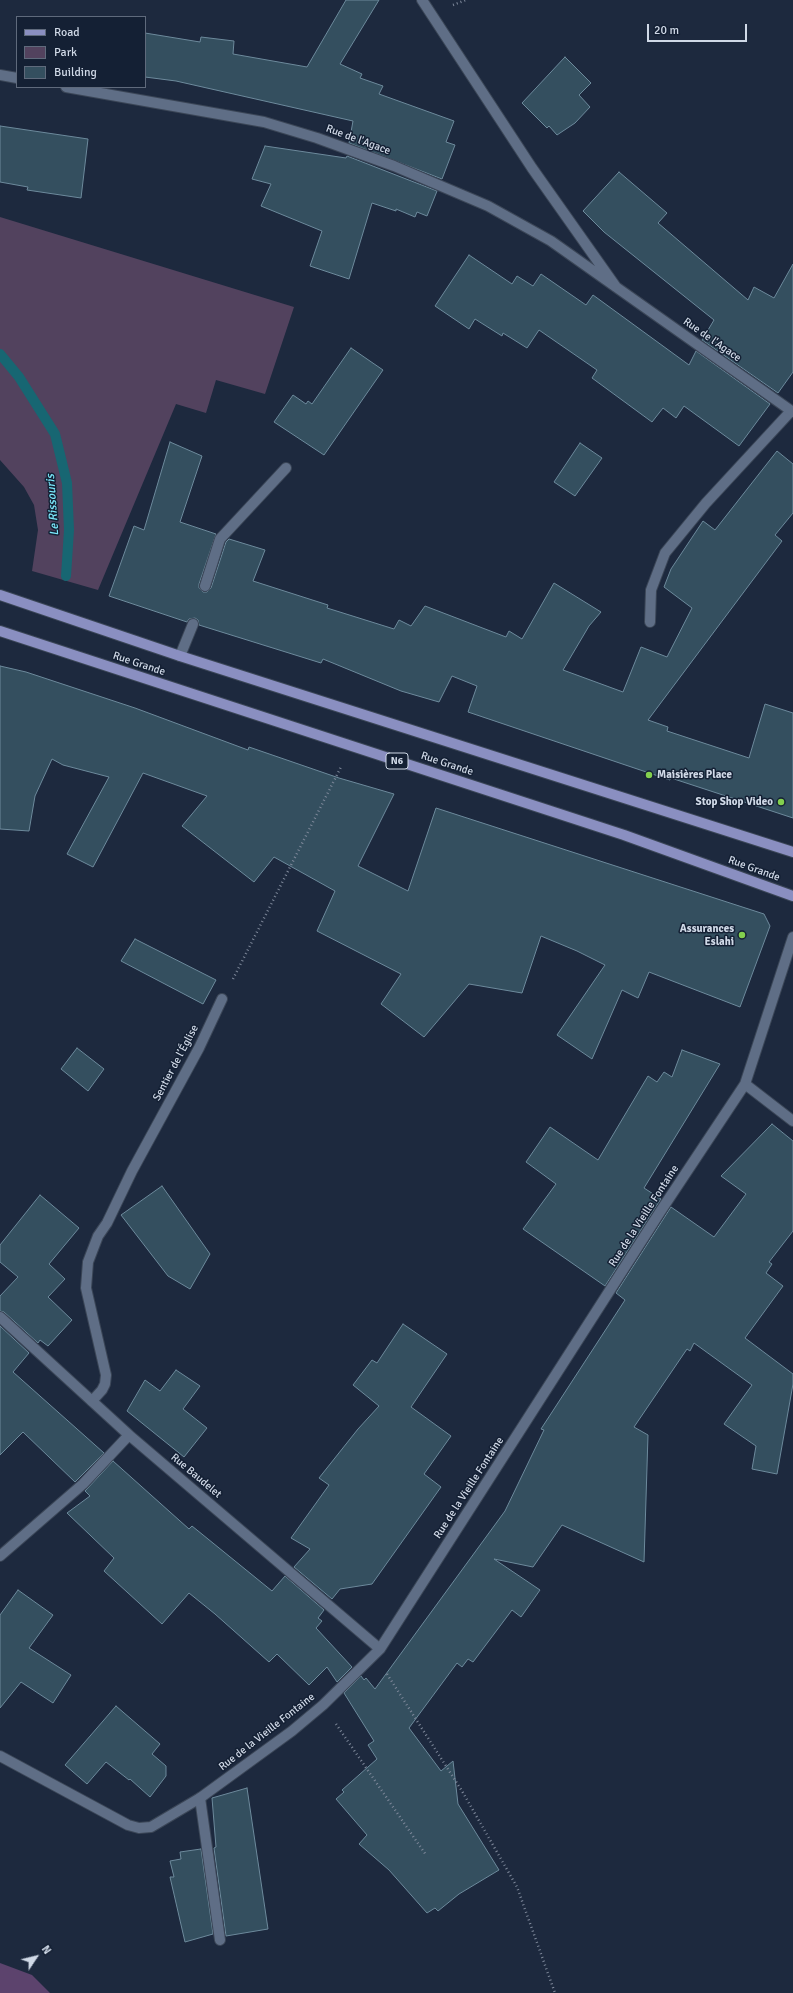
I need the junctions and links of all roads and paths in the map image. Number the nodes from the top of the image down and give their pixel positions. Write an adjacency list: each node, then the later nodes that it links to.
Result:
1 (422, 0): 5 (street, Rue de l'Agace)
2 (0, 75): 3 (street)
3 (16, 78)
4 (72, 88): 5 (street, Rue de l'Agace)
5 (616, 287): 6 (street, Rue de l'Agace)
6 (792, 411): 10 (street)
7 (286, 468): 8 (street)
8 (204, 586)
9 (0, 595): 13 (main road, Rue Grande)
10 (650, 622)
11 (193, 624): 13 (street)
12 (0, 631): 14 (main road, Rue Grande / N6)
13 (180, 656): 15 (main road, Rue Grande)
14 (352, 746): 16 (main road, Rue Grande / N6); 18 (path)
15 (793, 852)
16 (793, 896)
17 (793, 938): 19 (street, Rue de la Vieille Fontaine)
18 (222, 999): 22 (street, Sentier de l’Église)
19 (745, 1084): 20 (street); 25 (street, Rue de la Vieille Fontaine)
20 (793, 1121)
21 (0, 1317): 22 (street, Rue Baudelet)
22 (92, 1401): 23 (street, Rue Baudelet)
23 (129, 1435): 24 (street); 25 (street, Rue Baudelet)
24 (0, 1556)
25 (380, 1649): 26 (street, Rue de la Vieille Fontaine); 31 (path)
26 (323, 1705): 28 (street, Rue de la Vieille Fontaine); 29 (path)
27 (0, 1756): 28 (street, Rue de la Vieille Fontaine)
28 (200, 1798): 30 (street)
29 (426, 1855)
30 (220, 1940)
31 (555, 1993)

